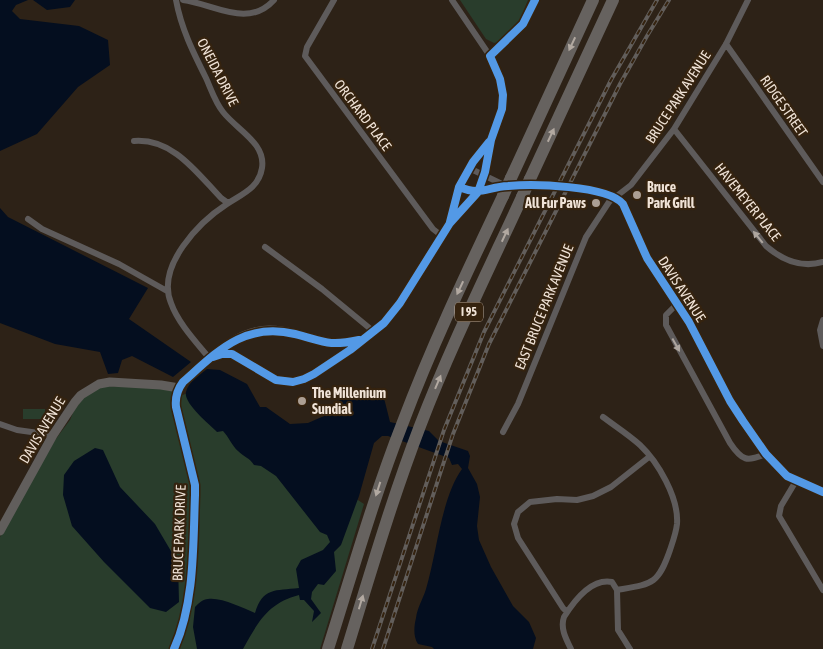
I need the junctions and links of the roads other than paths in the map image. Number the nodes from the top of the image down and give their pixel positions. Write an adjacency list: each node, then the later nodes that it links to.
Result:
1 (176, 0): 22 (street, ONEIDA DRIVE)
2 (183, 0): 3 (street)
3 (274, 0)
4 (334, 0): 25 (street, ORCHARD PLACE)
5 (452, 0): 11 (street)
6 (535, 0): 11 (main road)
7 (592, 0): 18 (highway, I 95, one-way to 18)
8 (613, 0): 50 (highway, I 95, one-way to 8, bridge)
9 (748, 0): 10 (street, BRUCE PARK AVENUE)
10 (726, 44): 12 (street, BRUCE PARK AVENUE); 17 (street, RIDGE STREET)
11 (490, 56): 13 (main road)
12 (674, 129): 21 (street, BRUCE PARK AVENUE); 27 (street, HAVEMEYER PLACE, one-way to 12)
13 (491, 140): 15 (main road); 16 (main road)
14 (134, 142): 22 (street)
15 (469, 168): 16 (street); 19 (main road)
16 (484, 176): 18 (street); 20 (main road)
17 (823, 182)
18 (506, 186): 20 (street); 21 (street); 49 (highway, I 95, one-way to 49)
19 (459, 187): 20 (street); 24 (main road)
20 (478, 192): 24 (main road)
21 (616, 197): 29 (street, DAVIS AVENUE); 38 (street, EAST BRUCE PARK AVENUE)
22 (228, 203): 28 (street, ONEIDA DRIVE)
23 (28, 219): 28 (street)
24 (450, 223): 25 (main road)
25 (442, 236): 31 (main road)
26 (265, 247): 31 (street)
27 (820, 264)
28 (167, 291): 34 (street)
29 (677, 304): 40 (street, DAVIS AVENUE); 40 (street, one-way to 40)
30 (823, 320): 33 (street)
31 (373, 331): 32 (main road)
32 (361, 339): 34 (main road); 34 (main road)
33 (823, 346)
34 (211, 358): 35 (main road)
35 (181, 385): 39 (main road, DAVIS AVENUE); 48 (street, BRUCE PARK DRIVE)
36 (603, 417): 41 (street)
37 (0, 424): 39 (street)
38 (503, 432)
39 (54, 435): 44 (main road, DAVIS AVENUE)
40 (766, 454): 42 (street, DAVIS AVENUE)
41 (649, 456): 45 (street); 47 (street)
42 (796, 481): 43 (street, DAVIS AVENUE); 46 (street)
43 (823, 492)
44 (0, 531)
45 (617, 590): 47 (street); 52 (street)
46 (823, 590)
47 (567, 612): 51 (street)
48 (174, 649)
49 (328, 649)
50 (347, 649)
51 (571, 649)
52 (630, 649)

